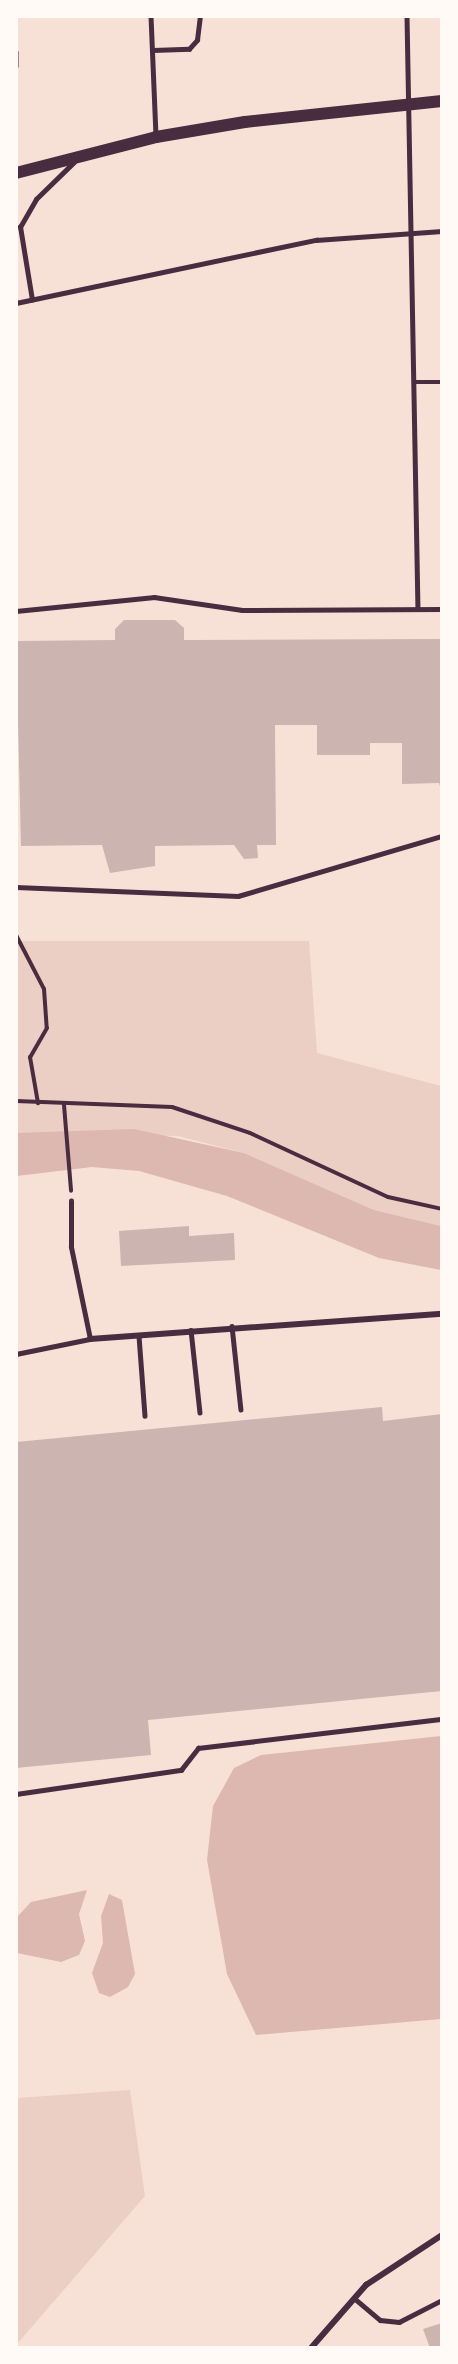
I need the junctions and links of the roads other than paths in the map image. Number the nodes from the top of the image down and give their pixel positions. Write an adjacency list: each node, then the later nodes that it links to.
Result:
1 (151, 16): 4 (lane)
2 (200, 16): 4 (lane)
3 (407, 16): 8 (lane)
4 (153, 51): 9 (lane)
5 (16, 52): 6 (lane)
6 (16, 66)
7 (441, 101): 8 (main road)
8 (406, 102): 9 (main road); 12 (lane)
9 (156, 137): 10 (main road)
10 (79, 157): 11 (main road); 14 (lane)
11 (16, 173)
12 (409, 231): 13 (lane); 14 (lane); 16 (lane)
13 (441, 231)
14 (32, 300): 15 (lane)
15 (16, 303)
16 (416, 382): 17 (lane); 18 (lane)
17 (441, 382)
18 (418, 609): 19 (lane); 20 (lane)
19 (441, 609)
20 (16, 611)
21 (441, 836): 22 (lane)
22 (16, 887)
23 (71, 1201): 28 (lane)
24 (441, 1314): 25 (street)
25 (232, 1326): 26 (street); 30 (lane)
26 (191, 1330): 27 (street); 31 (lane)
27 (139, 1336): 28 (street); 32 (lane)
28 (90, 1339): 29 (lane)
29 (16, 1354)
30 (241, 1410)
31 (200, 1413)
32 (145, 1416)
33 (441, 1719): 34 (lane)
34 (16, 1794)
35 (441, 2235): 36 (street)
36 (354, 2298): 37 (lane); 38 (street)
37 (441, 2300)
38 (311, 2348)

